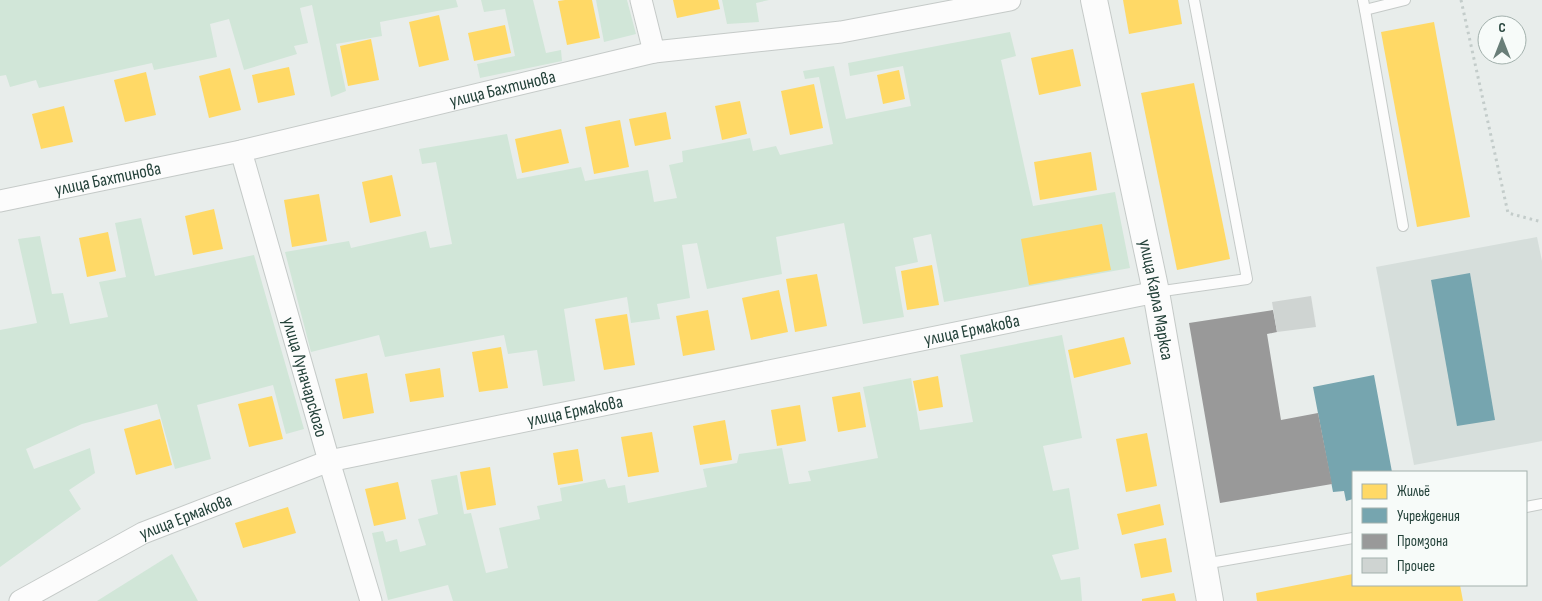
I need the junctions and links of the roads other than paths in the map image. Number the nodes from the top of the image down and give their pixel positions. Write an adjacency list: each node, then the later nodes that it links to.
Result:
1 (641, 0): 7 (street)
2 (1010, 0): 7 (street, улица Бахтинова)
3 (1094, 0): 11 (street, улица Карла Маркса)
4 (1194, 0): 11 (lane)
5 (1405, 0): 6 (lane)
6 (1364, 5): 10 (lane)
7 (654, 52): 8 (street, улица Бахтинова)
8 (241, 152): 9 (street, улица Бахтинова); 12 (street, улица Луначарского)
9 (0, 201)
10 (1403, 226)
11 (1156, 292): 12 (street, улица Ермакова); 16 (street, улица Карла Маркса)
12 (329, 461): 17 (street, улица Ермакова); 18 (street, улица Луначарского)
13 (1542, 504): 14 (lane)
14 (1527, 507)
15 (1352, 538): 16 (lane)
16 (1204, 564): 19 (street, улица Карла Маркса)
17 (20, 601)
18 (371, 601)
19 (1210, 601)

